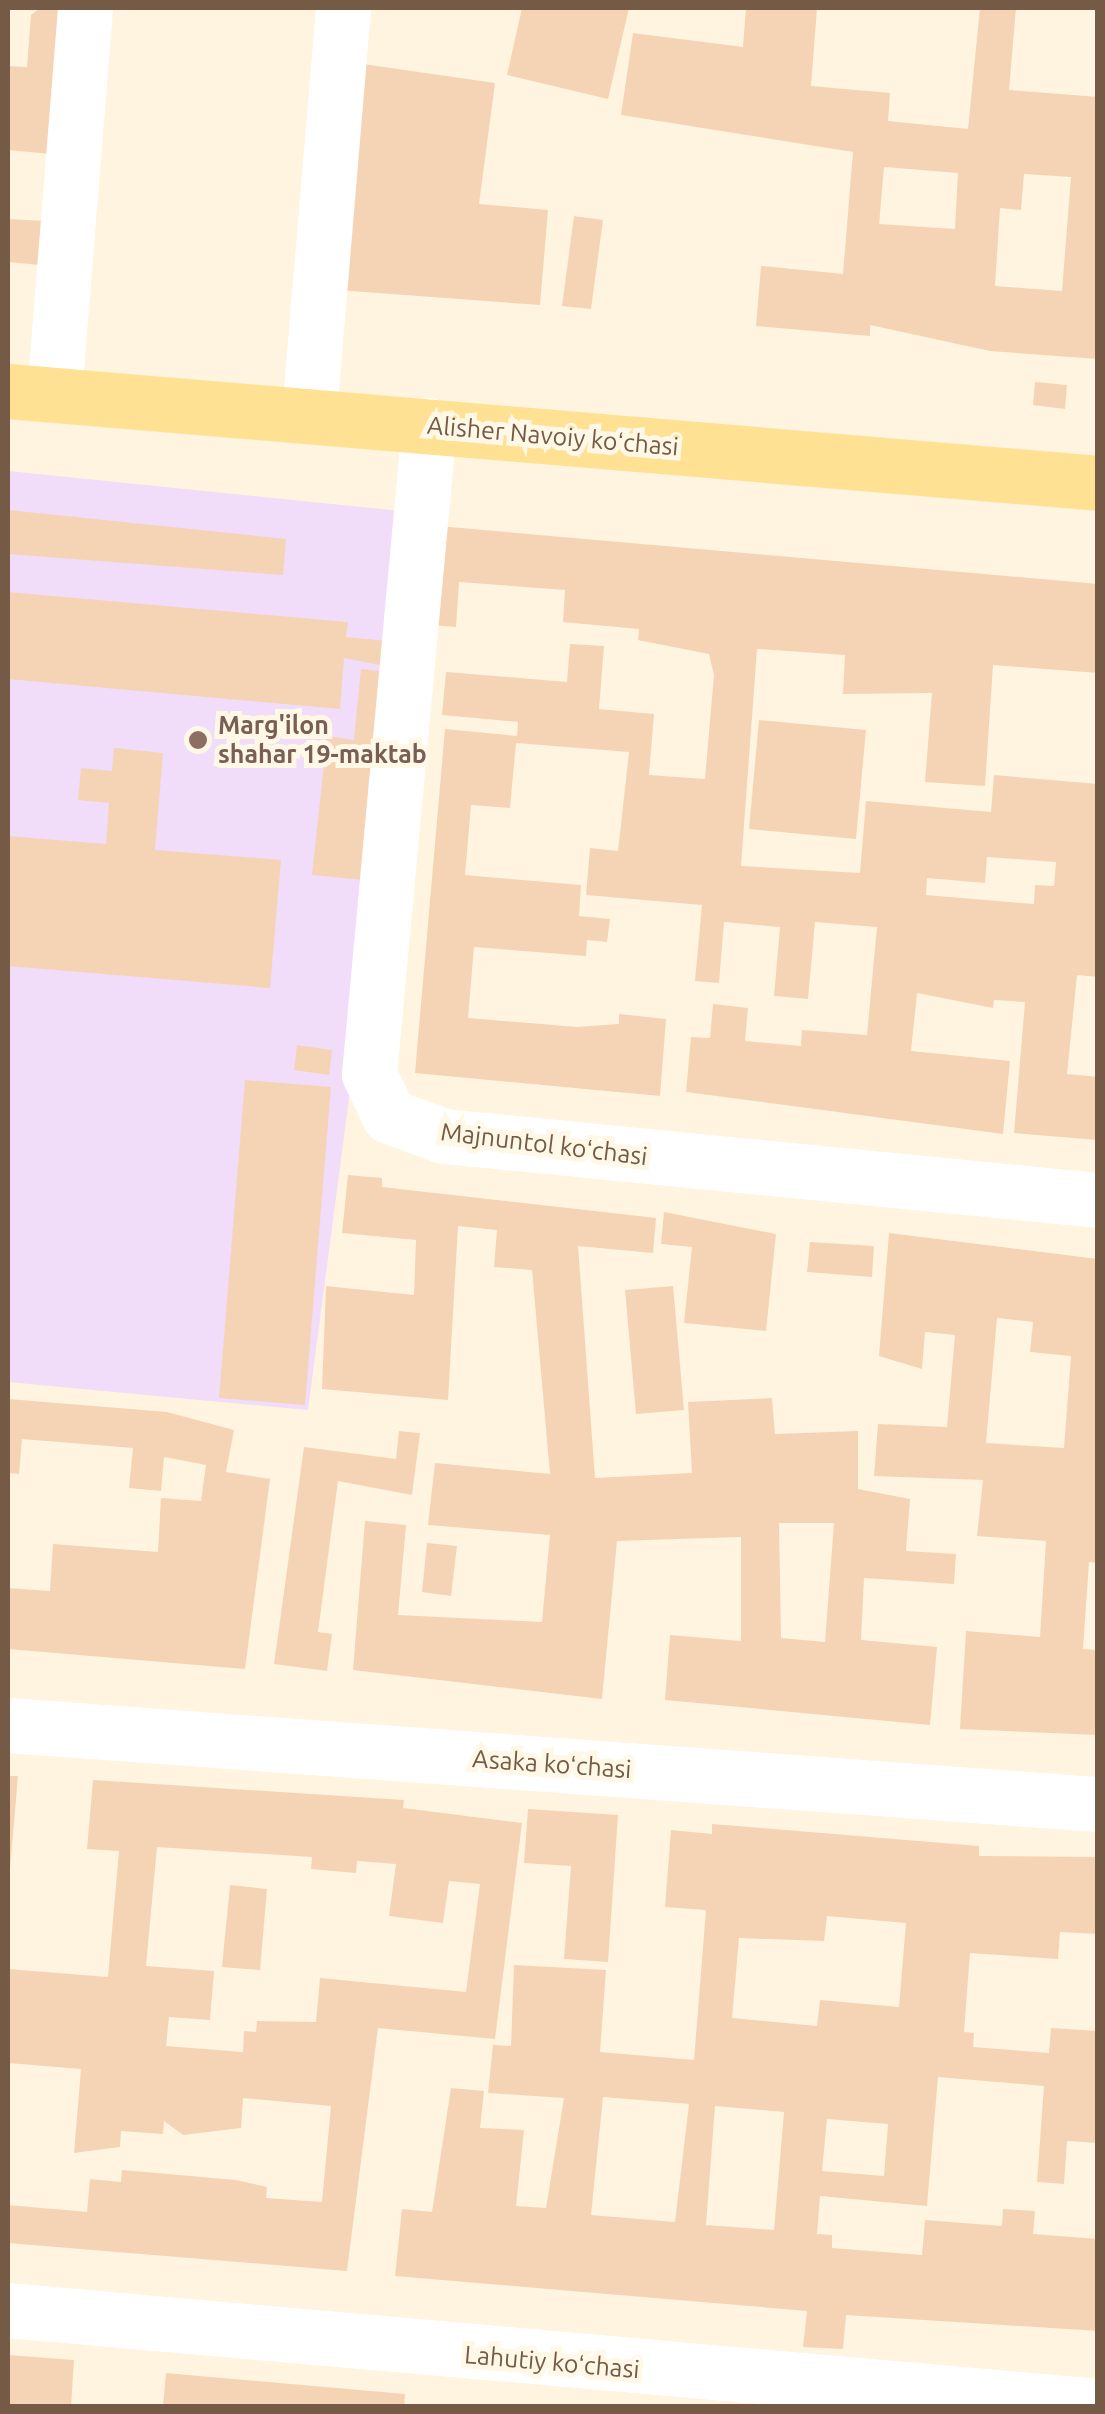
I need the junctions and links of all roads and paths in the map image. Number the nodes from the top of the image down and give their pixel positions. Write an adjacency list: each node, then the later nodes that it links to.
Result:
1 (85, 8): 3 (street)
2 (343, 8): 4 (street)
3 (30, 392): 4 (main road, Alisher Navoiy koʻchasi)
4 (309, 413): 5 (main road, Alisher Navoiy koʻchasi)
5 (429, 425): 6 (main road, Alisher Navoiy koʻchasi); 7 (street, Majnuntol koʻchasi)
6 (1098, 484)
7 (1098, 1200)
8 (8, 1724): 9 (street, Asaka koʻchasi)
9 (1098, 1804)
10 (8, 2310): 11 (street, Lahutiy koʻchasi)
11 (1098, 2406)

